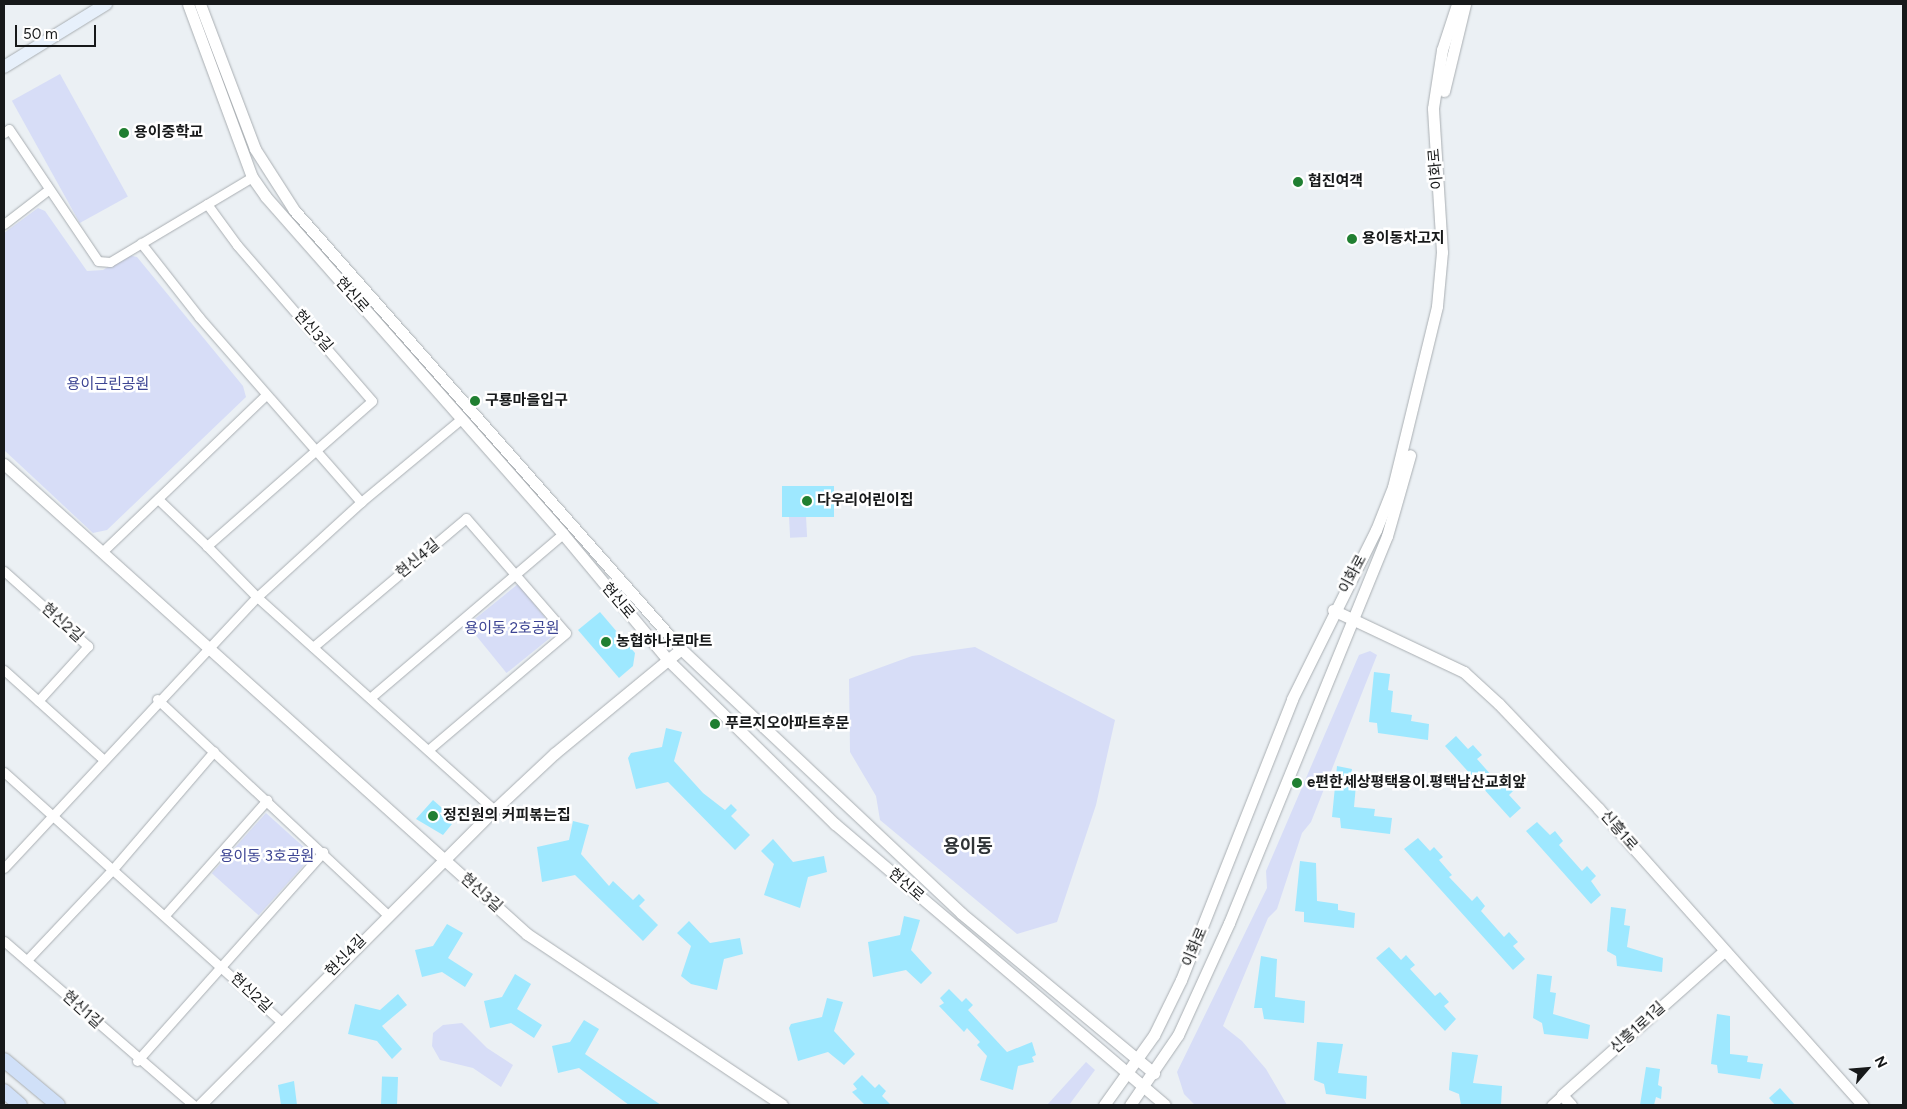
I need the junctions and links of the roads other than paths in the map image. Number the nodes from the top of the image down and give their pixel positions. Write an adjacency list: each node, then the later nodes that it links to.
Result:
1 (106, 4): 6 (main road)
2 (188, 4): 8 (street, 현신로)
3 (200, 4): 29 (street, 현신로)
4 (1456, 4): 25 (street, 이화로)
5 (1465, 4): 26 (street, 이화로)
6 (4, 67)
7 (7, 131): 9 (street)
8 (252, 177): 10 (street); 14 (street, 현신로)
9 (48, 190): 11 (street); 12 (street)
10 (207, 204): 12 (street); 15 (street, 현신3길)
11 (4, 224)
12 (142, 243): 13 (street)
13 (266, 395): 15 (street); 17 (street)
14 (462, 418): 18 (street); 19 (street, 현신로)
15 (317, 450): 18 (street); 20 (street, 현신3길)
16 (4, 464): 21 (street, 현신3길)
17 (158, 498): 20 (street); 21 (street)
18 (361, 502): 24 (street)
19 (563, 534): 23 (street); 30 (street, 현신로)
20 (207, 546): 24 (street)
21 (102, 552): 27 (street, 현신3길)
22 (4, 571): 34 (street, 현신2길)
23 (514, 572): 28 (street, 현신4길); 32 (street); 35 (street, 현신4길)
24 (257, 597): 27 (street); 28 (street)
25 (1334, 610): 26 (street, 신흥1로); 53 (street, 이화로)
26 (1350, 619): 49 (street, 신흥1로); 57 (street, 이화로)
27 (206, 647): 33 (street); 43 (street, 현신3길)
28 (313, 647): 32 (street)
29 (681, 649): 30 (street, 현신4길); 53 (street, 현신로)
30 (668, 660): 40 (street, 현신4길); 56 (street, 현신로)
31 (4, 670): 34 (street)
32 (370, 698): 35 (street)
33 (157, 699): 36 (street); 37 (street)
34 (38, 701): 37 (street)
35 (428, 750): 40 (street)
36 (214, 752): 39 (street); 45 (street)
37 (103, 758): 41 (street)
38 (4, 772): 41 (street, 현신2길)
39 (267, 800): 42 (street); 47 (street)
40 (494, 810): 43 (street, 현신4길)
41 (52, 814): 44 (street); 45 (street, 현신2길)
42 (322, 852): 46 (street); 51 (street, 현신2길)
43 (443, 860): 46 (street, 현신4길); 65 (street, 현신3길)
44 (4, 868)
45 (114, 869): 47 (street, 현신2길); 50 (street)
46 (387, 914): 52 (street, 현신4길)
47 (165, 915): 51 (street, 현신2길)
48 (4, 941): 50 (street, 현신1길)
49 (1724, 951): 60 (street, 신흥1로1길); 71 (street, 신흥1로)
50 (27, 960): 55 (street, 현신1길)
51 (220, 965): 52 (street, 현신2길); 55 (street)
52 (282, 1022): 64 (street, 현신4길)
53 (1136, 1059): 56 (street, 이화로); 57 (street, 현신로)
54 (4, 1060): 62 (main road)
55 (137, 1061): 63 (street, 현신1길)
56 (1125, 1073): 58 (street, 현신로); 66 (street, 이화로)
57 (1154, 1073): 58 (street, 이화로)
58 (1144, 1088): 67 (street); 68 (street, 현신로)
59 (4, 1092): 61 (main road)
60 (1562, 1095): 69 (street, 신흥1로1길); 70 (street)
61 (20, 1105)
62 (58, 1105)
63 (193, 1105)
64 (200, 1105)
65 (782, 1105)
66 (1104, 1105)
67 (1130, 1105)
68 (1165, 1105)
69 (1551, 1105)
70 (1571, 1105)
71 (1863, 1105)

